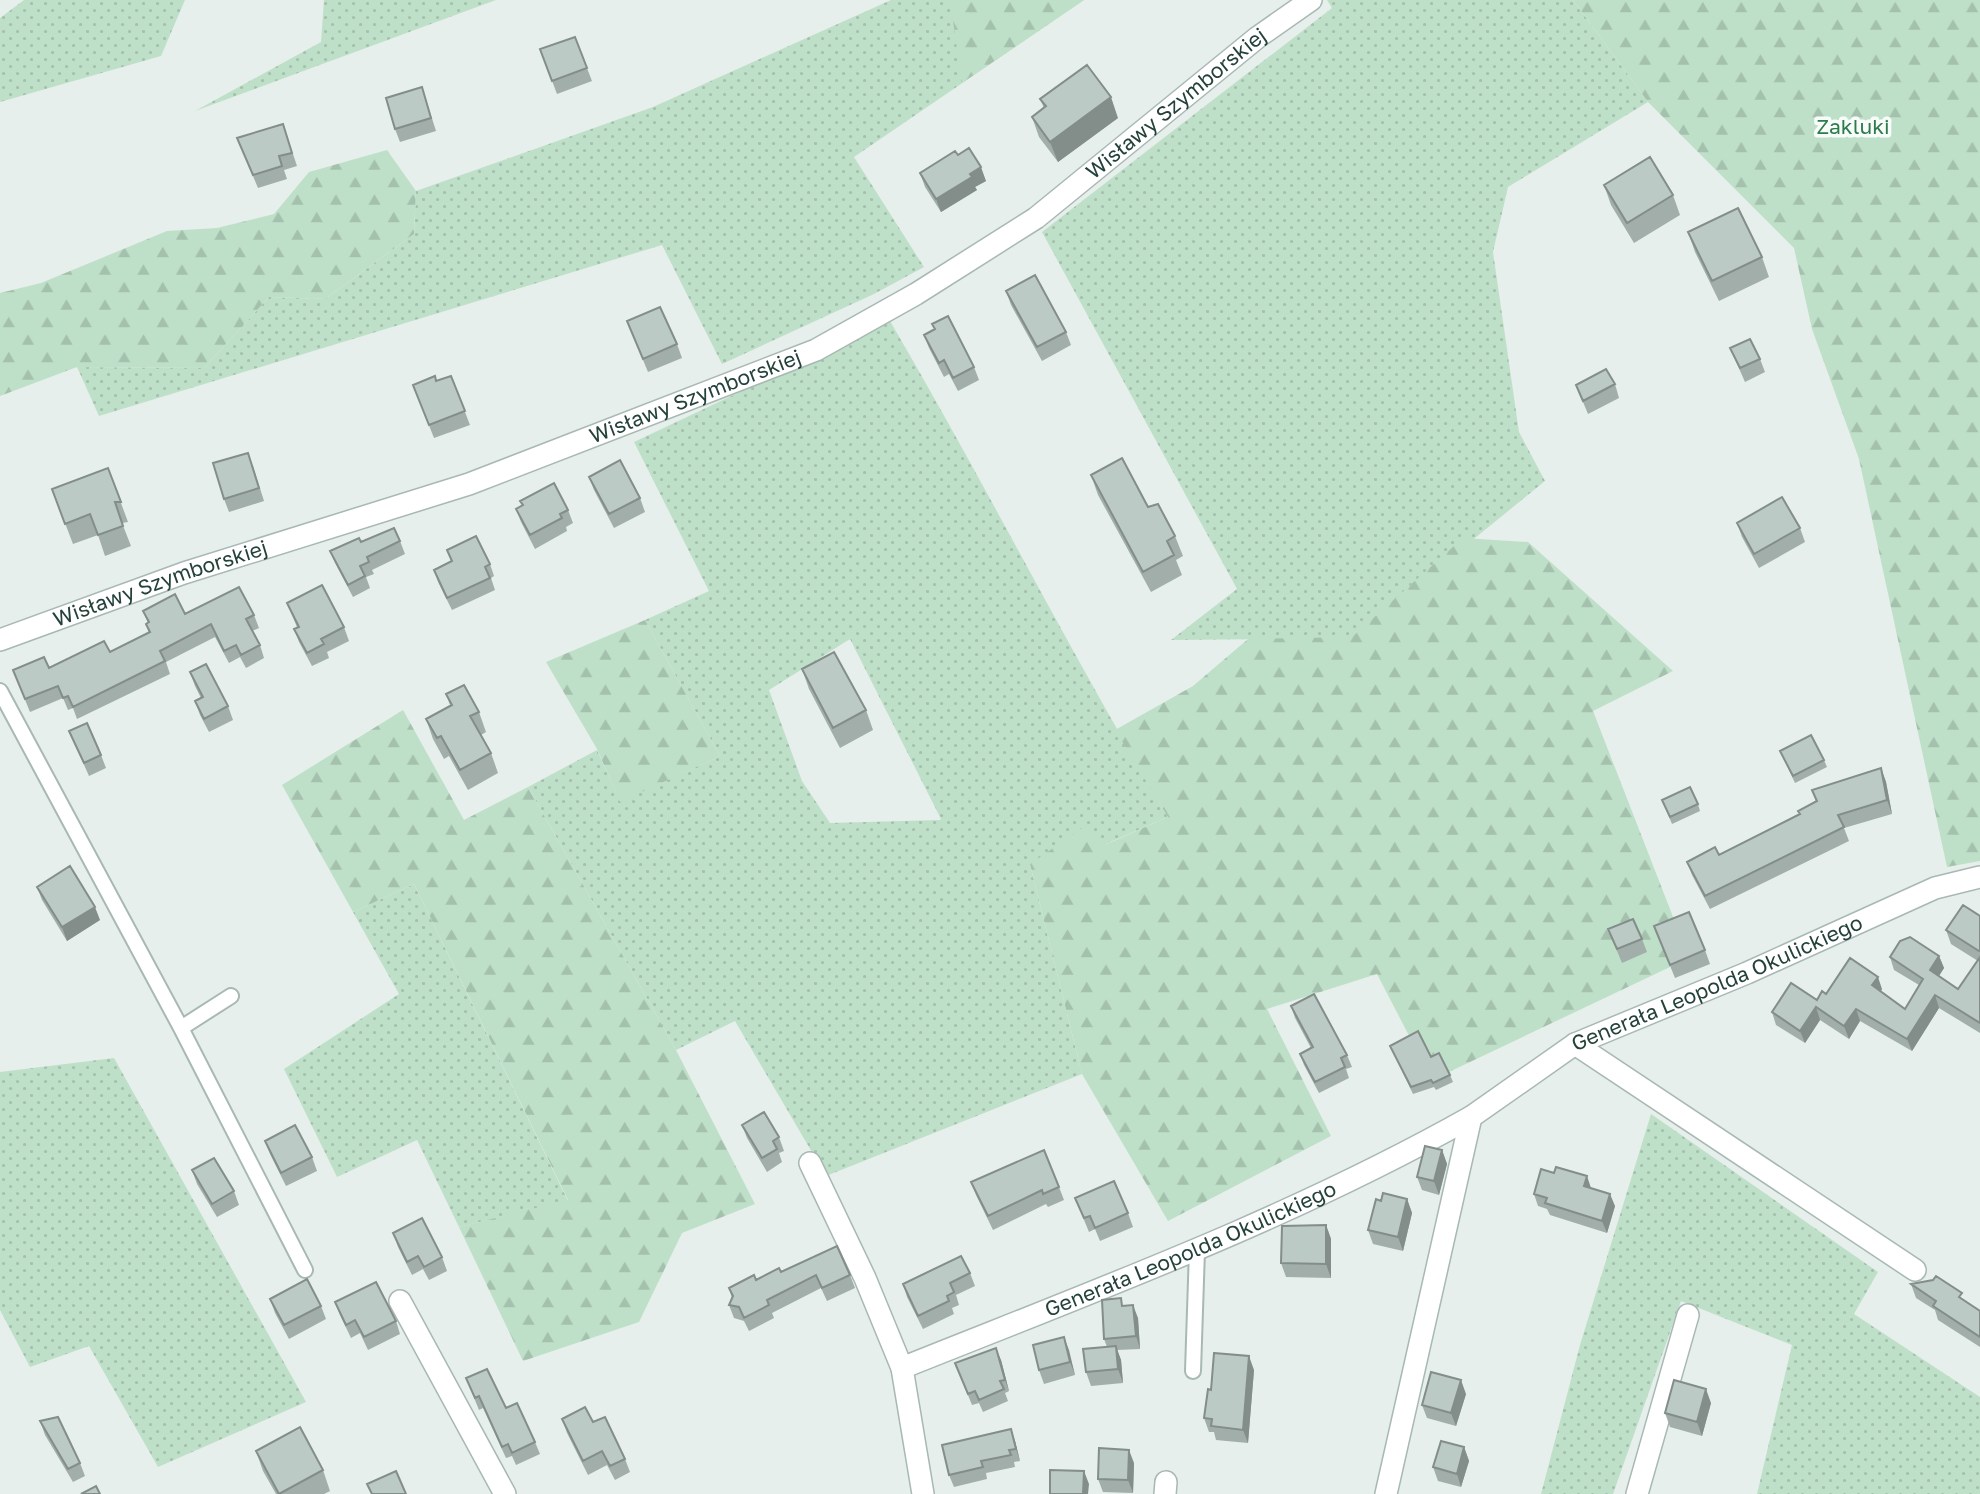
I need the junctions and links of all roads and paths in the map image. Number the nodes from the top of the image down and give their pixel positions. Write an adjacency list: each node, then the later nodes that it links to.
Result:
1 (1311, 0): 2 (street, Wisławy Szymborskiej)
2 (0, 640)
3 (0, 691): 6 (lane)
4 (1980, 877): 7 (street, Generała Leopolda Okulickiego)
5 (232, 996): 6 (lane)
6 (181, 1028): 11 (lane)
7 (1575, 1044): 8 (street, Generała Leopolda Okulickiego); 12 (street)
8 (1471, 1117): 10 (street, Generała Leopolda Okulickiego); 19 (street)
9 (810, 1163): 15 (street)
10 (1197, 1250): 15 (street, Generała Leopolda Okulickiego); 16 (lane)
11 (305, 1270)
12 (1915, 1270)
13 (400, 1301): 17 (street)
14 (1688, 1315): 20 (street)
15 (902, 1368): 18 (street)
16 (1193, 1371)
17 (505, 1494)
18 (923, 1494)
19 (1386, 1494)
20 (1637, 1494)

